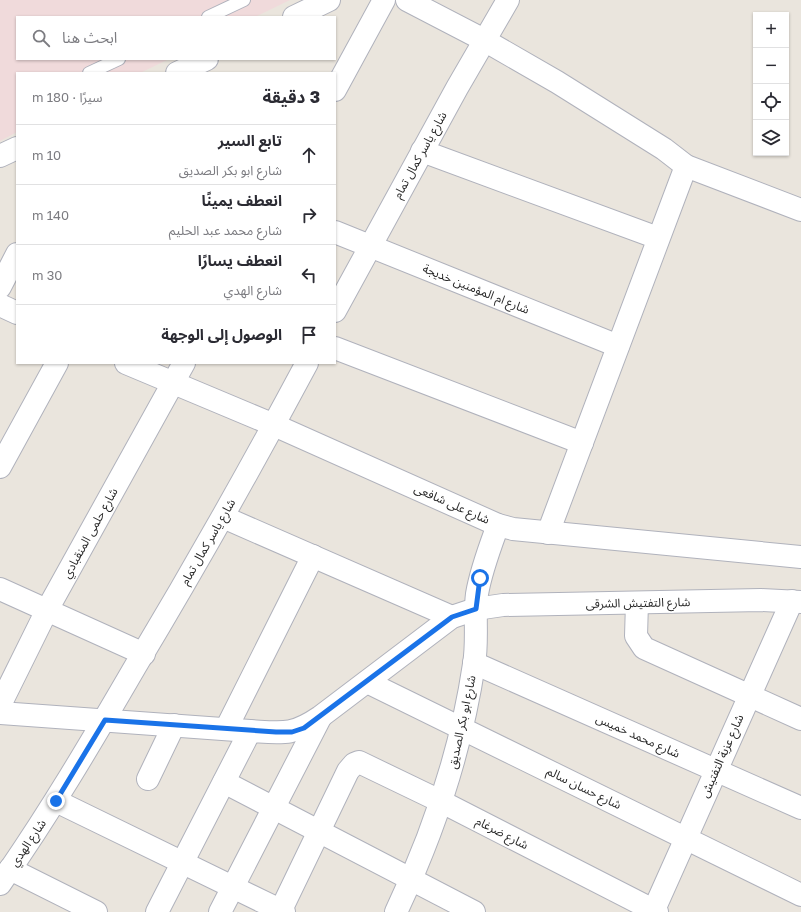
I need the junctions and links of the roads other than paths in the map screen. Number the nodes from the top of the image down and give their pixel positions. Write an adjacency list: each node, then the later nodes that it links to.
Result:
1 (244, 0): 6 (lane)
2 (329, 0): 7 (street)
3 (384, 0): 15 (street)
4 (407, 0): 8 (street)
5 (508, 0): 8 (street, شارع ياسر كمال تمام)
6 (210, 16)
7 (296, 16)
8 (484, 40): 17 (street, شارع ياسر كمال تمام); 19 (street)
9 (117, 60): 12 (lane)
10 (205, 60): 13 (street)
11 (211, 60): 14 (street)
12 (91, 72)
13 (180, 72)
14 (205, 72)
15 (336, 88)
16 (16, 148): 18 (street)
17 (422, 151): 22 (street); 23 (street, شارع ياسر كمال تمام)
18 (0, 156)
19 (686, 166): 20 (street); 22 (street)
20 (801, 210)
21 (336, 232): 23 (street, شارع ام المؤمنين خديجة)
22 (658, 238): 29 (street)
23 (369, 247): 27 (street, شارع ياسر كمال تمام); 29 (street, شارع ام المؤمنين خديجة)
24 (16, 256): 25 (street)
25 (0, 287)
26 (0, 305): 28 (street)
27 (336, 309)
28 (16, 313)
29 (618, 346): 37 (street)
30 (336, 348): 37 (street)
31 (56, 364): 38 (street)
32 (128, 364): 35 (street, شارع على شافعى)
33 (183, 364): 35 (street, شارع حلمى المنقبادي)
34 (307, 364): 36 (street, شارع ياسر كمال تمام)
35 (173, 384): 36 (street, شارع على شافعى); 48 (street, شارع حلمى المنقبادي)
36 (274, 425): 39 (street, شارع ياسر كمال تمام); 40 (street, شارع على شافعى)
37 (582, 443): 41 (street)
38 (0, 467)
39 (223, 517): 42 (street); 50 (street, شارع ياسر كمال تمام)
40 (498, 525): 41 (street, شارع على شافعى); 47 (street, شارع ابو بكر الصديق)
41 (548, 533): 43 (street, شارع على شافعى)
42 (313, 556): 49 (street); 61 (street)
43 (801, 557)
44 (0, 589): 48 (street)
45 (796, 601): 46 (street, شارع التفتيش الشرقى); 53 (street, شارع عزبة التفتيش)
46 (637, 603): 47 (street, شارع التفتيش الشرقى); 53 (street)
47 (476, 609): 49 (street, شارع التفتيش الشرقى); 51 (street, شارع ابو بكر الصديق)
48 (47, 610): 50 (street); 54 (street, شارع حلمى المنقبادي)
49 (452, 617): 52 (street, شارع التفتيش الشرقى)
50 (144, 654): 58 (street, شارع ياسر كمال تمام)
51 (474, 663): 60 (street, شارع ابو بكر الصديق); 63 (street, شارع محمد خميس)
52 (367, 682): 56 (street, شارع التفتيش الشرقى); 60 (street, شارع حسان سالم)
53 (749, 696): 57 (street); 63 (street, شارع عزبة التفتيش)
54 (0, 705)
55 (0, 713): 58 (street, شارع التفتيش الشرقى)
56 (320, 717): 62 (street, شارع التفتيش الشرقى); 68 (street)
57 (801, 719)
58 (105, 720): 59 (street, شارع التفتيش الشرقى); 66 (street, شارع الهدي)
59 (174, 725): 61 (street, شارع التفتيش الشرقى); 64 (street)
60 (462, 728): 67 (street, شارع ابو بكر الصديق); 71 (street, شارع حسان سالم)
61 (226, 729): 62 (street, شارع التفتيش الشرقى)
62 (250, 731): 65 (street)
63 (716, 771): 69 (street, شارع محمد خميس); 71 (street, شارع عزبة التفتيش)
64 (148, 779)
65 (224, 782): 68 (street); 72 (street)
66 (56, 801): 72 (street); 73 (street, شارع الهدي)
67 (442, 802): 70 (street, شارع ضرغام); 74 (street, شارع ابو بكر الصديق); 83 (street, شارع ضرغام)
68 (273, 808): 70 (street); 75 (street)
69 (801, 808)
70 (319, 832): 74 (street); 80 (street)
71 (686, 838): 76 (street, شارع حسان سالم); 83 (street, شارع عزبة التفتيش)
72 (182, 863): 75 (street); 78 (street)
73 (5, 877): 77 (street)
74 (411, 881): 81 (street, شارع ابو بكر الصديق); 82 (street)
75 (232, 887): 79 (street); 80 (street)
76 (801, 895)
77 (96, 912)
78 (157, 912)
79 (220, 912)
80 (282, 912)
81 (396, 912)
82 (474, 912)
83 (654, 912)

